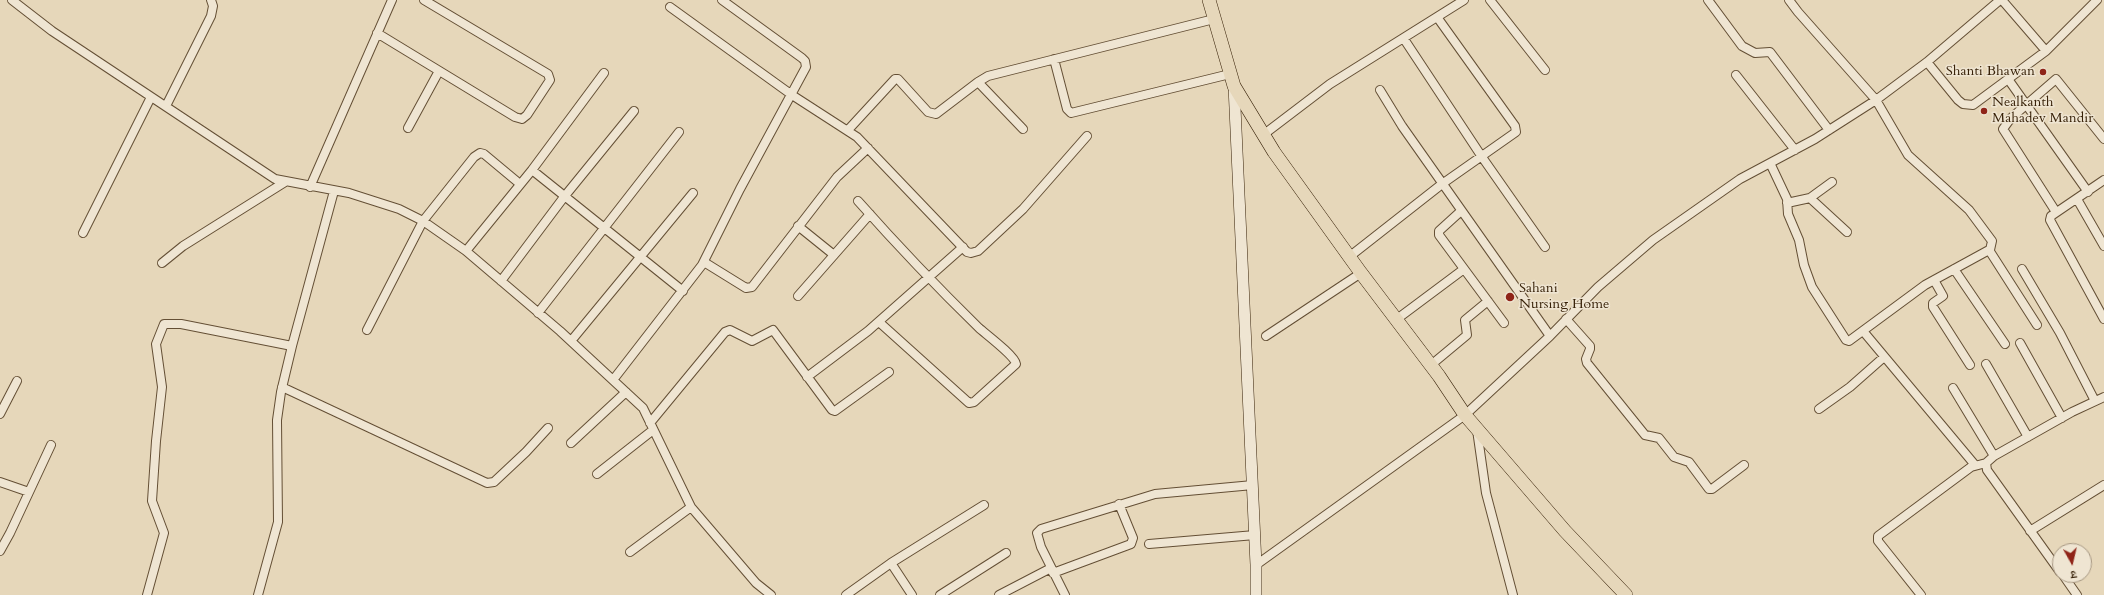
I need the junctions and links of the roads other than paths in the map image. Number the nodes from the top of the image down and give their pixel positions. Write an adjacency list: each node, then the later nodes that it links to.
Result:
1 (12, 0): 30 (street)
2 (211, 0): 33 (street)
3 (392, 0): 16 (street)
4 (424, 0): 22 (street)
5 (722, 0): 29 (street)
6 (1209, 0): 15 (main road)
7 (1464, 0): 14 (street)
8 (1490, 0): 21 (street)
9 (1708, 0): 38 (street)
10 (1789, 0): 31 (street)
11 (2001, 0): 18 (street); 20 (street)
12 (2097, 0): 18 (street)
13 (670, 7): 29 (street)
14 (1437, 17): 17 (street); 45 (street)
15 (1214, 19): 19 (street); 26 (main road)
16 (377, 34): 22 (street); 53 (street)
17 (1404, 39): 40 (street); 45 (street)
18 (2046, 51): 25 (street)
19 (1054, 59): 26 (street); 27 (street)
20 (1927, 62): 25 (street); 31 (street)
21 (1545, 70)
22 (439, 71): 35 (street)
23 (604, 73): 47 (street)
24 (1736, 75): 44 (street)
25 (2008, 79): 32 (street)
26 (1232, 80): 40 (main road); 134 (street)
27 (978, 82): 36 (street); 37 (street)
28 (1380, 90): 52 (street)
29 (792, 95): 37 (street); 78 (street)
30 (151, 97): 33 (street); 69 (street)
31 (1876, 100): 38 (street); 73 (street)
32 (2027, 104): 42 (street); 55 (street); 63 (street)
33 (166, 106): 49 (street)
34 (634, 111): 57 (street)
35 (408, 128)
36 (1023, 129)
37 (848, 130): 43 (street)
38 (1830, 130): 44 (street)
39 (679, 132): 67 (street)
40 (1264, 135): 77 (main road)
41 (1087, 136): 71 (street)
42 (2104, 139)
43 (868, 148): 66 (street); 71 (street)
44 (1794, 150): 46 (street)
45 (1482, 157): 52 (street); 72 (street)
46 (1770, 164): 61 (street); 92 (street)
47 (532, 170): 51 (street); 57 (street)
48 (2104, 180): 55 (street)
49 (285, 182): 53 (street); 79 (street)
50 (1832, 182): 58 (street)
51 (520, 184): 65 (street); 74 (street)
52 (1442, 184): 62 (street); 77 (street)
53 (310, 187): 54 (street)
54 (334, 191): 65 (street); 104 (street)
55 (2088, 192): 59 (street)
56 (693, 193): 76 (street)
57 (564, 196): 67 (street); 86 (street)
58 (1810, 198): 61 (street); 68 (street)
59 (2077, 199): 63 (street); 70 (street)
60 (858, 201): 64 (street)
61 (1787, 203): 98 (street)
62 (1461, 211): 80 (street); 100 (street)
63 (2056, 212): 93 (street)
64 (870, 214): 75 (street); 84 (street)
65 (423, 220): 74 (street); 97 (street)
66 (798, 226): 75 (street); 78 (street)
67 (606, 229): 76 (street); 90 (street)
68 (1847, 232)
69 (83, 233)
70 (2104, 246)
71 (963, 247): 84 (street)
72 (1545, 247)
73 (1990, 250): 81 (street); 96 (street)
74 (466, 251): 86 (street)
75 (834, 255): 88 (street)
76 (640, 257): 87 (street); 101 (street)
77 (1349, 257): 83 (main road)
78 (704, 262): 87 (street)
79 (162, 263)
80 (1464, 269): 89 (street); 91 (street)
81 (1954, 269): 85 (street); 103 (street)
82 (2022, 269): 117 (street)
83 (1361, 273): 91 (main road); 99 (street)
84 (928, 278): 94 (street); 94 (street)
85 (1934, 280): 98 (street); 108 (street)
86 (501, 281): 90 (street)
87 (683, 291): 111 (street)
88 (798, 296)
89 (1488, 301): 95 (street); 107 (street)
90 (538, 313): 101 (street)
91 (1397, 319): 107 (main road)
92 (1566, 319): 100 (street); 131 (street)
93 (2104, 319)
94 (879, 322): 110 (street)
95 (1504, 323)
96 (2037, 325)
97 (367, 330)
98 (1863, 331): 105 (street)
99 (1266, 336)
100 (1550, 336): 120 (street)
101 (571, 341): 111 (street)
102 (2020, 343): 121 (street)
103 (2005, 344)
104 (292, 346): 113 (street); 151 (street)
105 (1884, 357): 118 (street); 130 (street)
106 (1986, 364): 125 (street)
107 (1431, 365): 120 (main road)
108 (1970, 365)
109 (889, 372): 110 (street)
110 (807, 377): 122 (street)
111 (613, 380): 115 (street)
112 (16, 381): 119 (street)
113 (282, 386): 123 (street); 152 (street)
114 (1953, 388): 128 (street)
115 (626, 392): 122 (street); 126 (street)
116 (2104, 397): 117 (street)
117 (2095, 401): 121 (street)
118 (1819, 409)
119 (0, 414)
120 (1465, 415): 124 (main road); 148 (street)
121 (2062, 418): 125 (street)
122 (652, 426): 132 (street); 139 (street)
123 (548, 428)
124 (1477, 429): 160 (street); 161 (main road)
125 (2028, 437): 128 (street)
126 (571, 443)
127 (51, 445): 136 (street)
128 (1994, 456): 129 (street)
129 (1986, 463): 130 (street); 140 (street)
130 (1975, 465): 162 (street)
131 (1744, 466)
132 (597, 474)
133 (0, 482): 136 (street)
134 (1253, 485): 137 (street); 141 (street)
135 (2104, 485): 140 (street)
136 (29, 492): 143 (street)
137 (1119, 504): 149 (street); 149 (street)
138 (984, 505): 147 (street)
139 (692, 507): 144 (street); 153 (street)
140 (2030, 531): 146 (street)
141 (1255, 535): 142 (street); 148 (street)
142 (1149, 544)
143 (0, 551)
144 (630, 552)
145 (1006, 553): 156 (street)
146 (2052, 561)
147 (891, 563): 154 (street); 155 (street)
148 (1256, 564): 159 (street)
149 (1052, 570): 157 (street); 158 (street)
150 (2069, 583): 163 (street)
151 (147, 595)
152 (258, 595)
153 (771, 595)
154 (846, 595)
155 (912, 595)
156 (940, 595)
157 (998, 595)
158 (1064, 595)
159 (1256, 595)
160 (1513, 595)
161 (1626, 595)
162 (1921, 595)
163 (2077, 595)

